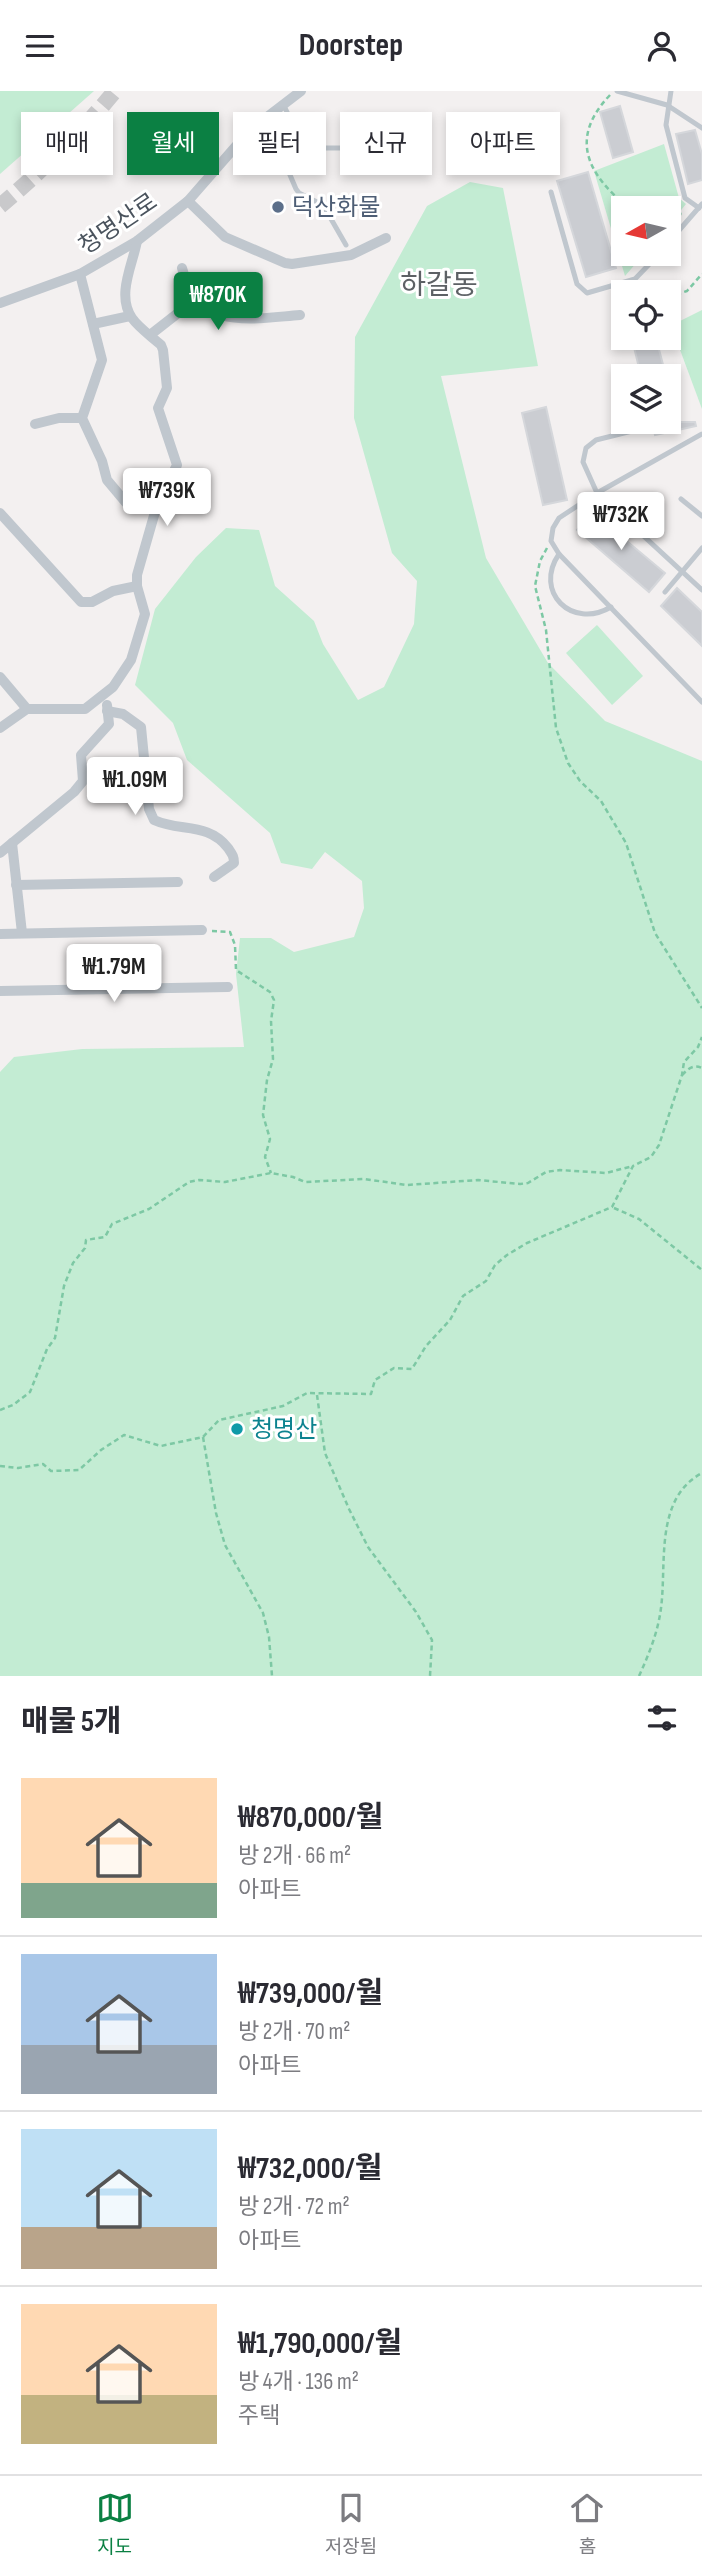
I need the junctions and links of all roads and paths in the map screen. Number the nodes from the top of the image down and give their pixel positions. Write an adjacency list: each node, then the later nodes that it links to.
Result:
1 (301, 91): 5 (street, 청명산로)
2 (617, 91): 4 (lane); 12 (path)
3 (671, 91): 4 (lane)
4 (667, 105): 7 (lane); 14 (lane)
5 (284, 106): 6 (street, 청명산로); 8 (lane)
6 (276, 112)
7 (702, 128)
8 (340, 148)
9 (233, 149): 13 (street, 청명산로)
10 (290, 175): 18 (lane)
11 (551, 192): 19 (lane)
12 (615, 196)
13 (188, 201): 16 (street); 17 (street, 청명산로)
14 (701, 206): 15 (lane)
15 (681, 228)
16 (386, 238)
17 (137, 241): 21 (street, 청명산로); 27 (street)
18 (346, 245)
19 (647, 266)
20 (182, 268): 24 (street)
21 (80, 274): 25 (street, 청명산로); 28 (street)
22 (702, 274): 23 (path)
23 (681, 293)
24 (196, 299): 26 (street); 29 (street)
25 (0, 303)
26 (300, 315)
27 (130, 316): 28 (street); 29 (street)
28 (93, 324): 30 (street)
29 (150, 335): 43 (street)
30 (82, 418): 31 (street); 36 (street)
31 (35, 424)
32 (702, 433): 34 (lane)
33 (620, 434): 34 (lane)
34 (597, 493): 39 (lane); 42 (lane)
35 (681, 499): 38 (lane)
36 (128, 505)
37 (0, 513): 43 (street)
38 (702, 516)
39 (551, 541): 41 (lane); 63 (path)
40 (702, 548): 42 (lane)
41 (559, 554): 46 (lane); 46 (lane)
42 (682, 572): 44 (lane); 45 (lane)
43 (137, 586): 48 (street)
44 (702, 590)
45 (665, 591)
46 (611, 607): 49 (lane)
47 (0, 677): 50 (street)
48 (106, 694): 50 (street); 51 (street)
49 (702, 702)
50 (27, 709): 52 (street)
51 (107, 711): 53 (street); 55 (street)
52 (0, 728)
53 (12, 843): 54 (street); 57 (street)
54 (0, 853)
55 (214, 877)
56 (178, 882): 57 (street)
57 (16, 885): 60 (street)
58 (202, 930): 60 (street); 68 (path)
59 (0, 933): 60 (street)
60 (22, 933)
61 (228, 987): 62 (street)
62 (0, 991)
63 (702, 1008)
64 (702, 1037): 66 (path)
65 (702, 1068): 66 (path)
66 (682, 1075): 67 (path)
67 (634, 1166): 68 (path); 69 (path)
68 (271, 1173): 72 (path)
69 (612, 1207): 70 (path); 71 (path)
70 (702, 1270)
71 (316, 1393): 73 (path); 77 (path)
72 (0, 1410)
73 (203, 1437): 74 (path); 76 (path)
74 (0, 1467)
75 (702, 1473): 78 (path)
76 (272, 1676)
77 (430, 1676)
78 (639, 1676)

